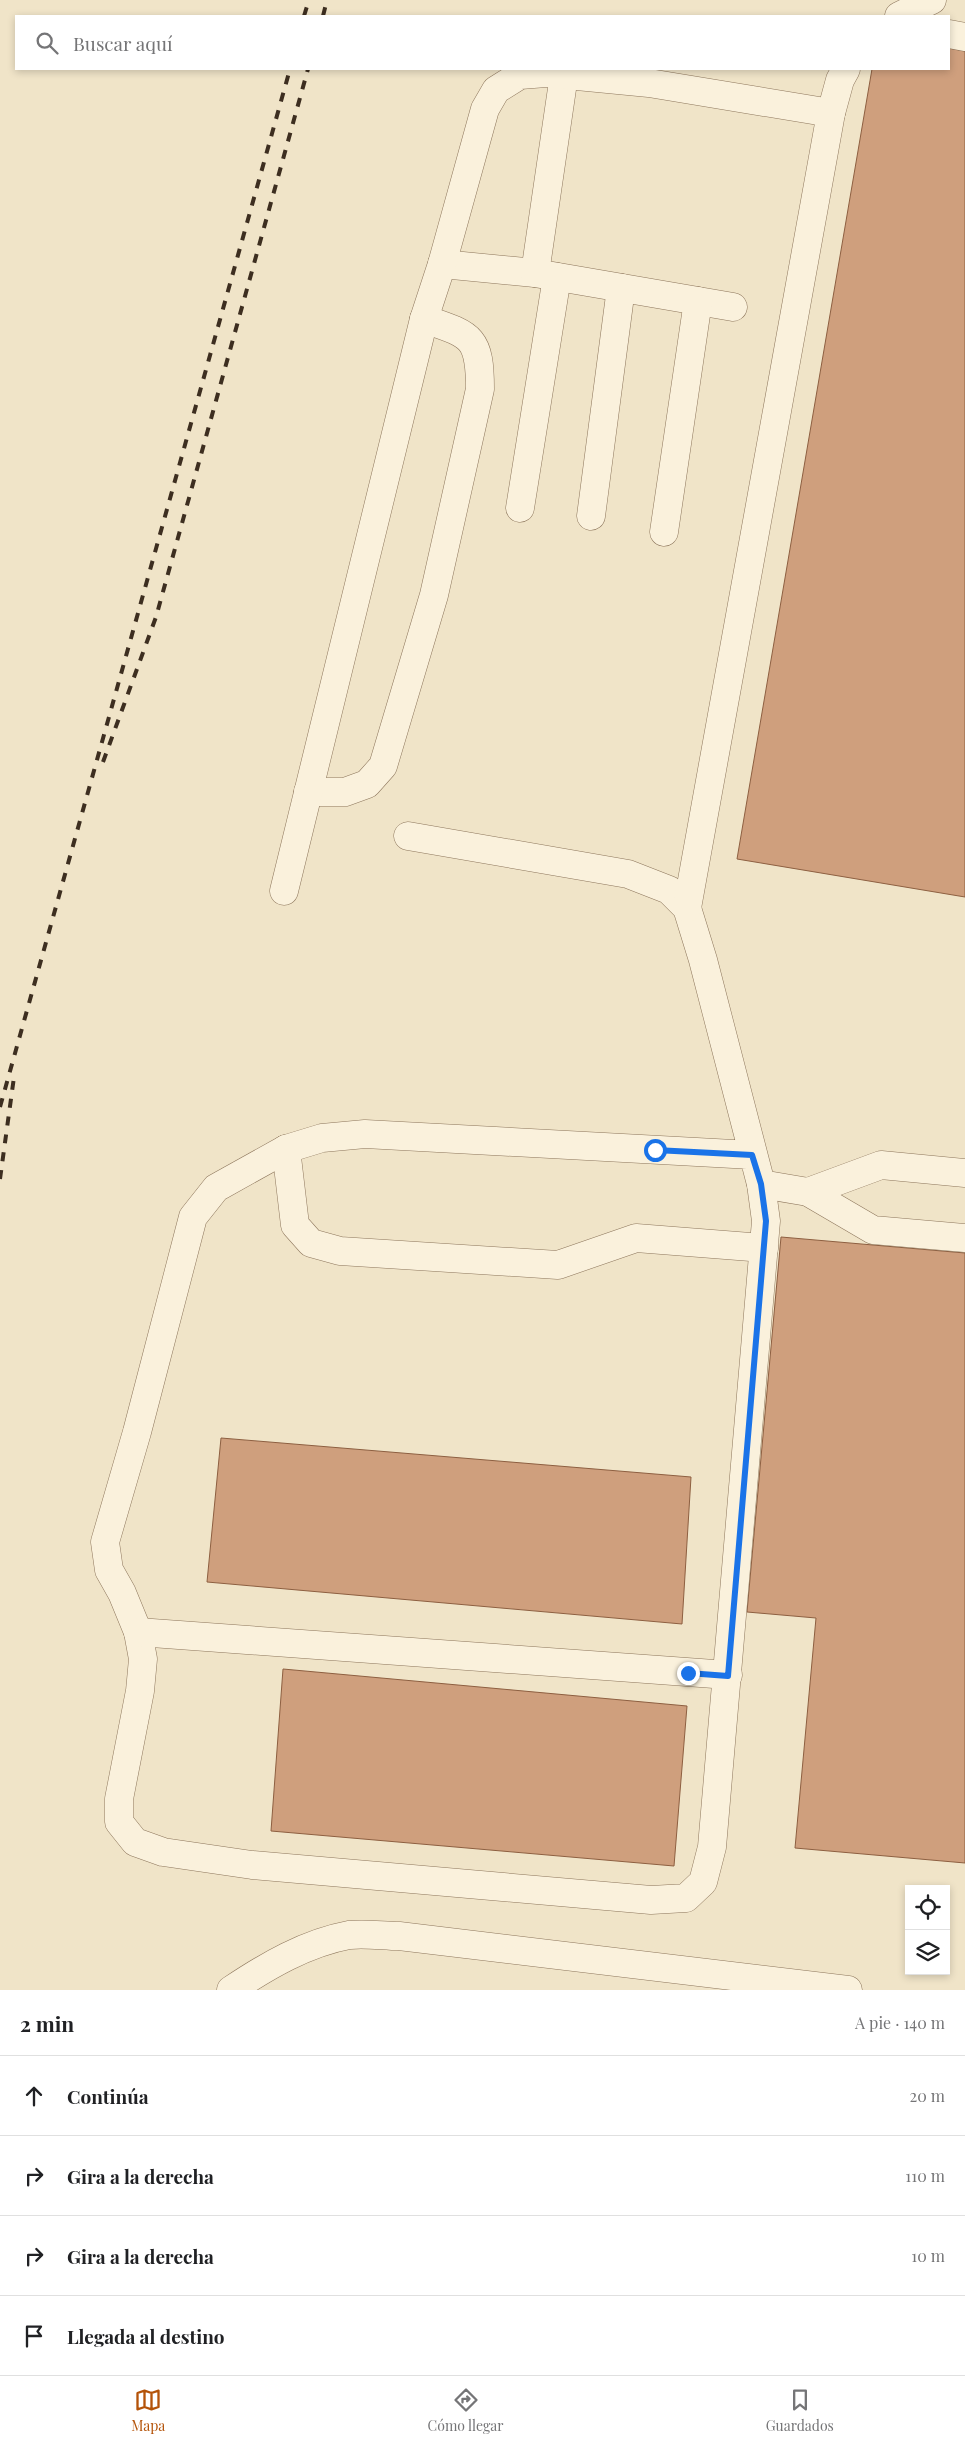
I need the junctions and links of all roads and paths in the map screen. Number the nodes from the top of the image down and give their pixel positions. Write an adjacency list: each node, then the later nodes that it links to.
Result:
1 (932, 0): 2 (lane)
2 (901, 15)
3 (950, 34): 4 (lane)
4 (965, 37)
5 (845, 70): 7 (lane)
6 (564, 75): 7 (lane); 8 (lane); 9 (lane)
7 (831, 113): 20 (lane)
8 (442, 264): 9 (lane); 13 (lane)
9 (546, 275): 10 (lane); 14 (lane)
10 (621, 288): 11 (lane); 15 (lane)
11 (698, 301): 12 (lane); 16 (lane)
12 (734, 307)
13 (424, 319): 17 (lane); 17 (lane)
14 (520, 508)
15 (591, 516)
16 (664, 532)
17 (308, 792): 19 (lane)
18 (408, 836): 20 (lane)
19 (284, 891)
20 (687, 908): 22 (lane)
21 (286, 1149): 22 (lane); 27 (lane); 28 (lane)
22 (752, 1155): 24 (lane)
23 (965, 1172): 25 (lane)
24 (761, 1184): 25 (lane); 27 (lane)
25 (808, 1192): 26 (lane)
26 (965, 1238)
27 (764, 1248): 29 (lane)
28 (138, 1632): 29 (lane); 29 (lane)
29 (728, 1676)
30 (810, 1988): 31 (lane); 32 (lane)
31 (232, 1990)
32 (848, 1990)

